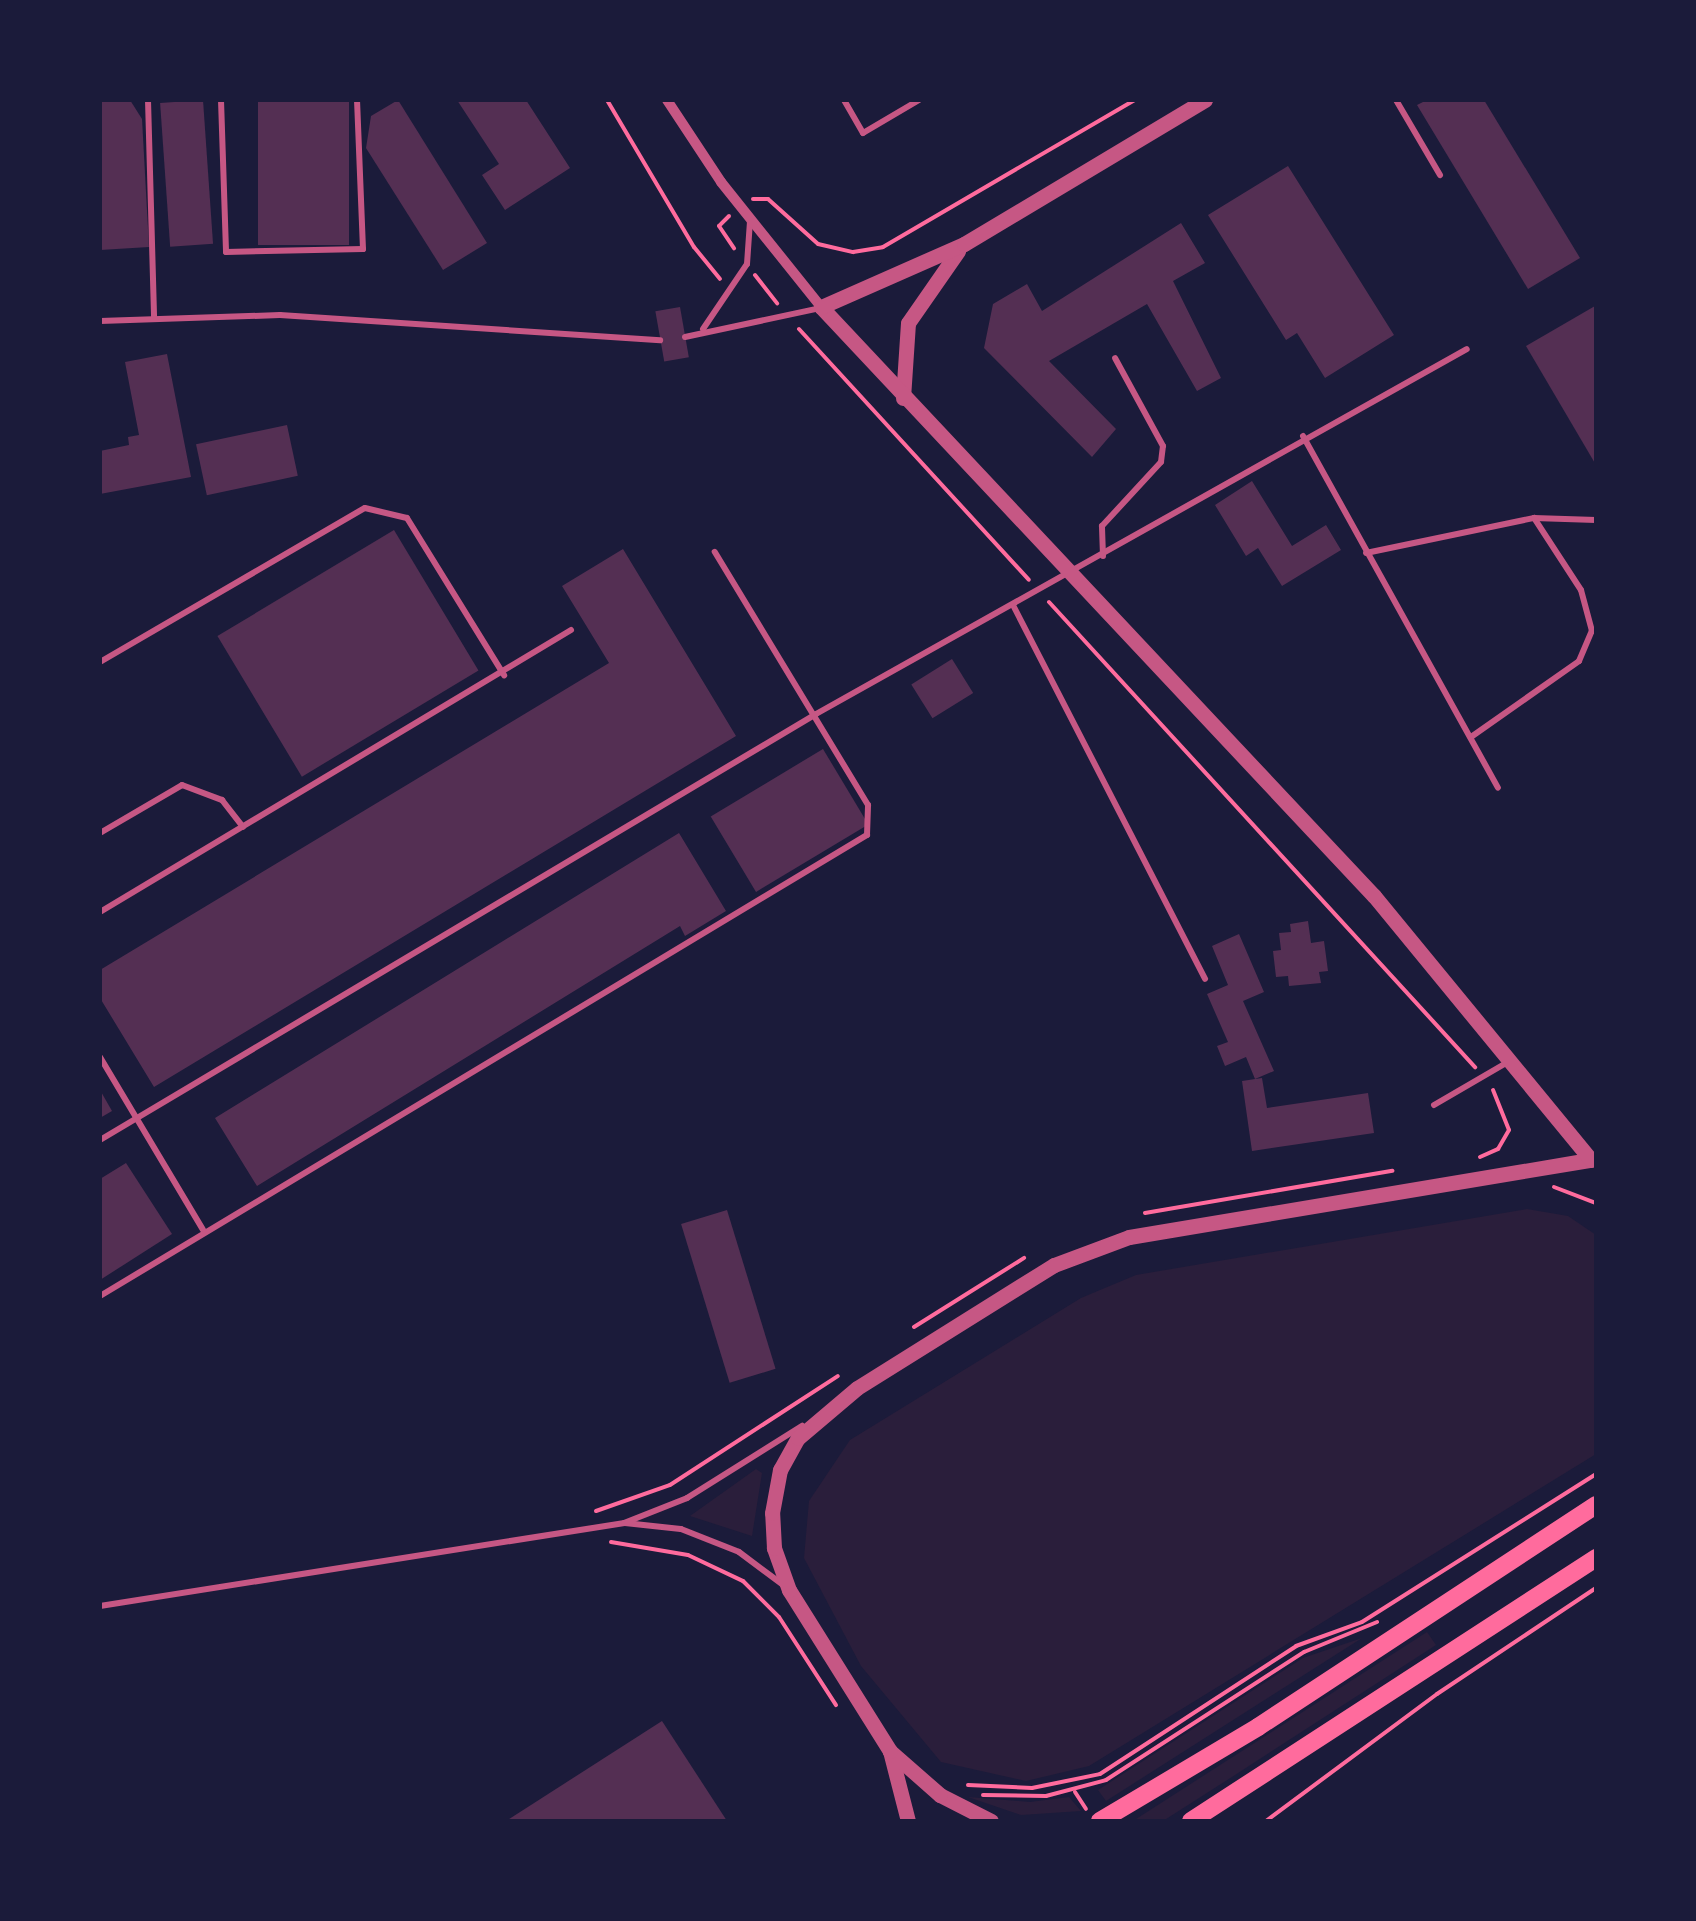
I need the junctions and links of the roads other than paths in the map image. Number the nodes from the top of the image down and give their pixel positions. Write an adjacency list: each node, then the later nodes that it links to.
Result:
1 (148, 100): 13 (lane)
2 (222, 100): 3 (lane)
3 (357, 100)
4 (667, 100): 10 (street)
5 (844, 100): 6 (lane)
6 (918, 100)
7 (1205, 100): 11 (street)
8 (1396, 100): 9 (lane)
9 (1440, 175)
10 (750, 220): 12 (street); 15 (lane)
11 (964, 244): 12 (street); 20 (street)
12 (821, 308): 15 (lane); 20 (street)
13 (154, 319): 14 (lane); 17 (lane)
14 (100, 321)
15 (700, 332): 16 (lane)
16 (685, 337)
17 (660, 340)
18 (1467, 348): 21 (lane)
19 (1115, 358): 26 (lane)
20 (904, 398): 27 (street)
21 (1303, 436): 25 (lane); 26 (lane)
22 (1534, 518): 23 (lane); 25 (lane); 33 (lane)
23 (1596, 520)
24 (715, 552): 32 (lane)
25 (1365, 553): 33 (lane)
26 (1103, 556): 27 (lane)
27 (1071, 574): 28 (lane); 40 (street)
28 (1014, 607): 32 (lane); 38 (lane)
29 (571, 630): 31 (lane)
30 (100, 662): 31 (lane)
31 (504, 675): 35 (lane)
32 (816, 714): 42 (lane); 45 (lane)
33 (1471, 736): 34 (lane)
34 (1498, 788)
35 (244, 828): 36 (lane); 37 (lane)
36 (100, 833)
37 (102, 907)
38 (1206, 979)
39 (100, 1057): 42 (lane)
40 (1513, 1058): 41 (lane); 44 (street)
41 (1434, 1106)
42 (136, 1118): 43 (lane); 45 (lane)
43 (100, 1140)
44 (1594, 1163): 47 (street)
45 (203, 1230): 46 (lane)
46 (100, 1296)
47 (824, 1413): 49 (lane); 51 (street)
48 (1596, 1505): 56 (main road)
49 (624, 1522): 51 (lane); 52 (lane)
50 (1596, 1558): 57 (main road)
51 (789, 1590): 53 (street)
52 (100, 1606)
53 (890, 1751): 54 (street); 55 (street)
54 (908, 1821)
55 (991, 1821)
56 (1100, 1821)
57 (1190, 1821)

